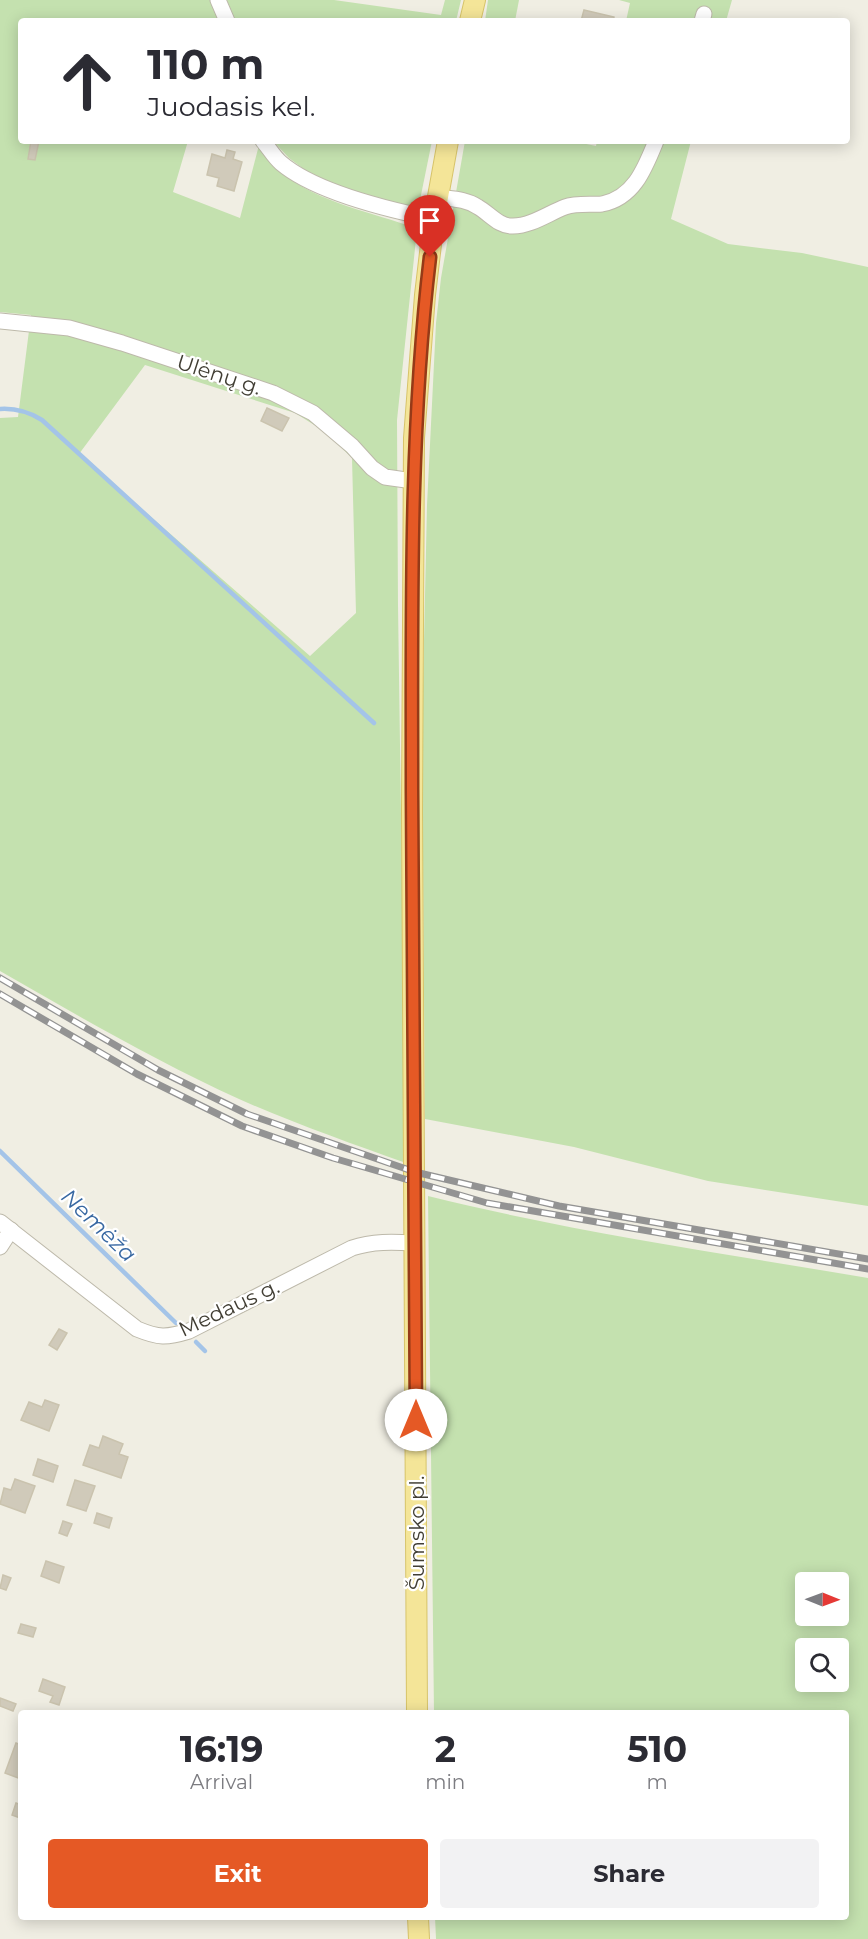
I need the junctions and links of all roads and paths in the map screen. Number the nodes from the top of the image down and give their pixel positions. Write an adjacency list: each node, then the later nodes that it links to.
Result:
1 (218, 0): 3 (street)
2 (475, 0): 4 (main road)
3 (226, 18)
4 (471, 18)
5 (265, 144): 9 (street)
6 (447, 144): 8 (main road, Šumsko pl.)
7 (655, 144): 8 (street)
8 (438, 196): 9 (main road, Šumsko pl.)
9 (434, 219): 11 (main road, Šumsko pl.)
10 (0, 321): 11 (street, Ulėnų g.)
11 (413, 481): 13 (main road, Šumsko pl.)
12 (6, 1226): 13 (street, Medaus g.); 14 (street)
13 (415, 1243): 15 (main road, Šumsko pl.)
14 (0, 1247)
15 (417, 1710)
16 (418, 1920): 17 (main road)
17 (419, 1939)

